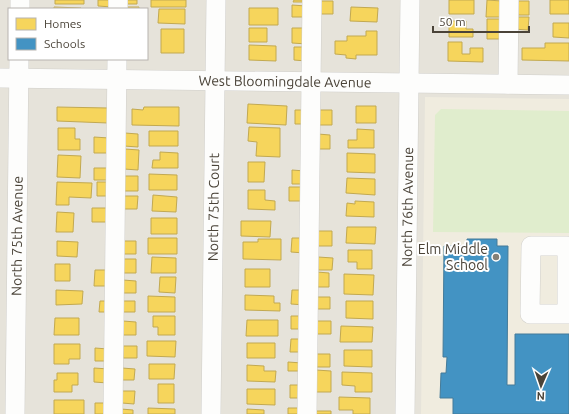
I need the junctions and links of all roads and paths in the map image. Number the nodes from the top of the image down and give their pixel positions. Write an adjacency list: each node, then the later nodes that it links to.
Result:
1 (216, 0): 10 (street, North 75th Court)
2 (312, 0): 11 (street)
3 (410, 0): 12 (street, North 76th Avenue)
4 (509, 0): 13 (street)
5 (19, 60): 8 (street, North 75th Avenue)
6 (117, 60): 9 (street)
7 (0, 78): 8 (street, West Bloomingdale Avenue)
8 (19, 78): 9 (street, West Bloomingdale Avenue); 15 (street, North 75th Avenue)
9 (117, 79): 10 (street, West Bloomingdale Avenue); 16 (street)
10 (215, 80): 11 (street, West Bloomingdale Avenue); 17 (street, North 75th Court)
11 (311, 81): 12 (street, West Bloomingdale Avenue); 18 (street)
12 (409, 83): 13 (street, West Bloomingdale Avenue); 19 (street, North 76th Avenue)
13 (508, 84): 14 (street, West Bloomingdale Avenue)
14 (569, 84)
15 (15, 414)
16 (113, 414)
17 (211, 414)
18 (307, 414)
19 (405, 414)

